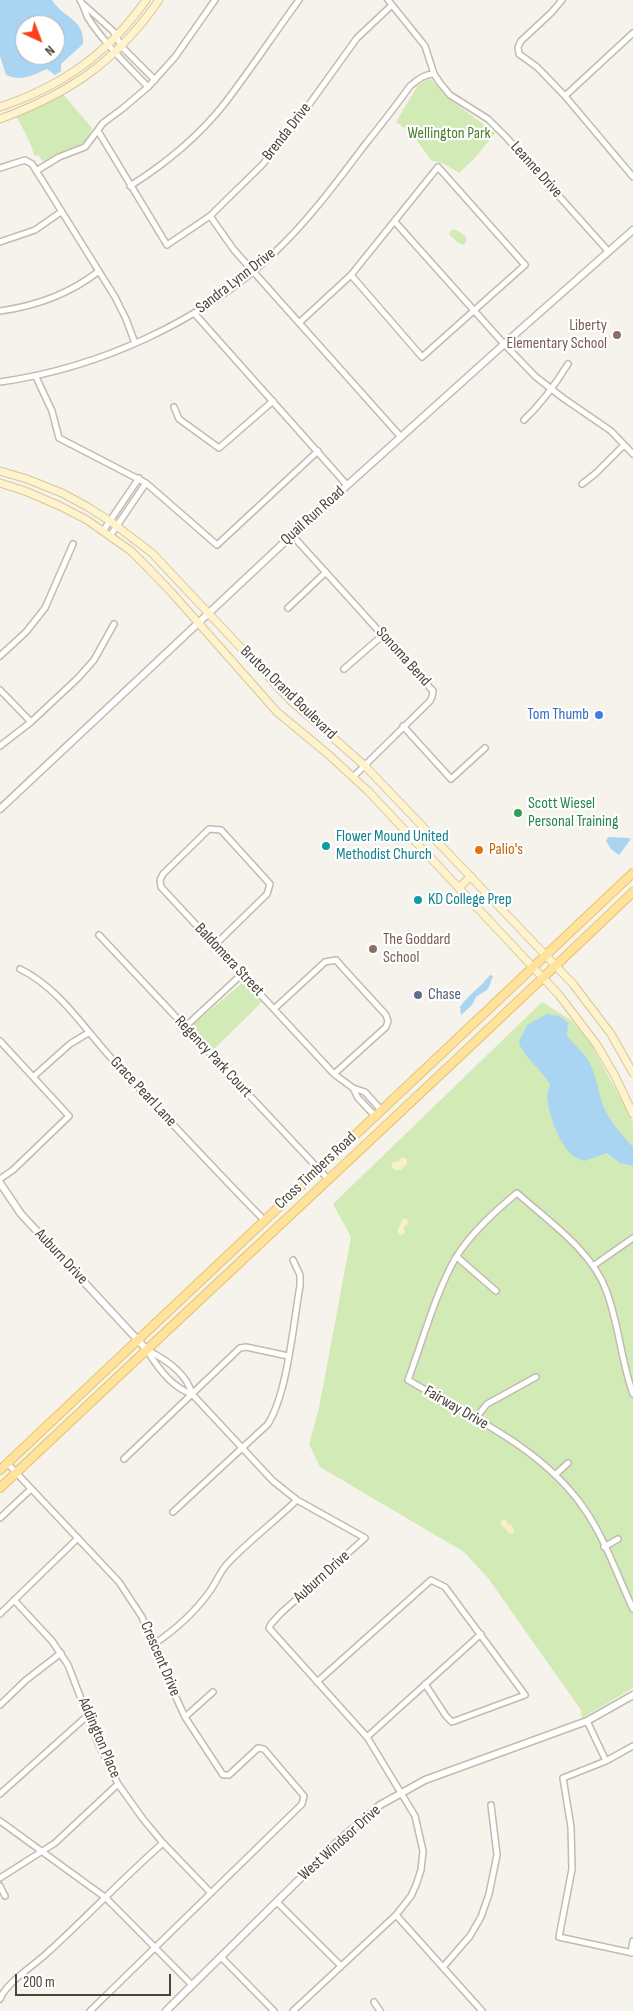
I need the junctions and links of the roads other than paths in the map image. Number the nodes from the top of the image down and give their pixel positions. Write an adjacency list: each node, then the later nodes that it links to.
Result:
1 (146, 0): 10 (main road)
2 (159, 0): 12 (main road)
3 (215, 0): 15 (street)
4 (299, 0): 24 (street)
5 (388, 0): 8 (street, Leanne Drive)
6 (562, 0): 17 (street)
7 (82, 2): 10 (street); 11 (street)
8 (392, 5): 14 (street, Leanne Drive); 26 (street, Brenda Drive)
9 (633, 33): 17 (street)
10 (118, 37): 11 (main road); 12 (street)
11 (108, 45): 13 (street); 18 (main road)
12 (122, 47): 13 (main road); 15 (street)
13 (115, 53): 16 (street); 19 (main road)
14 (434, 74): 30 (street, Leanne Drive); 31 (street, Sandra Lynn Drive)
15 (155, 80): 16 (street)
16 (148, 87): 20 (street)
17 (565, 96): 23 (street)
18 (0, 107)
19 (0, 119)
20 (98, 131): 22 (street); 24 (street)
21 (0, 168): 22 (street)
22 (36, 171): 25 (street)
23 (633, 177)
24 (130, 186): 26 (street, Brenda Drive)
25 (61, 212): 29 (street); 32 (street)
26 (210, 216): 31 (street)
27 (395, 222): 33 (street); 35 (street); 35 (street)
28 (633, 230): 30 (street, Quail Run Road)
29 (0, 242)
30 (609, 252): 39 (street, Quail Run Road)
31 (254, 270): 36 (street, Sandra Lynn Drive); 37 (street)
32 (99, 271): 34 (street); 38 (street)
33 (351, 275): 35 (street); 37 (street)
34 (0, 311)
35 (474, 311): 39 (street)
36 (194, 313): 38 (street, Sandra Lynn Drive); 44 (street)
37 (300, 322): 47 (street)
38 (135, 343): 41 (street, Sandra Lynn Drive)
39 (504, 344): 43 (street); 47 (street, Quail Run Road)
40 (568, 364): 43 (street)
41 (36, 377): 42 (street, Sandra Lynn Drive); 52 (street)
42 (0, 382)
43 (552, 390): 46 (street); 48 (street)
44 (273, 401): 45 (street); 49 (street)
45 (174, 408)
46 (524, 420)
47 (401, 437): 56 (street, Quail Run Road)
48 (624, 445): 50 (street); 55 (street)
49 (318, 451): 54 (street); 56 (street)
50 (633, 454)
51 (0, 471): 57 (main road, Bruton Orand Boulevard)
52 (139, 478): 54 (street); 57 (street)
53 (0, 483): 59 (main road, Bruton Orand Boulevard)
54 (146, 483): 58 (street)
55 (582, 484)
56 (347, 485): 60 (street, Quail Run Road)
57 (110, 521): 58 (main road, Bruton Orand Boulevard); 59 (street)
58 (116, 526): 61 (street); 65 (main road, Bruton Orand Boulevard)
59 (103, 531): 61 (main road, Bruton Orand Boulevard)
60 (292, 534): 63 (street, Sonoma Bend); 65 (street, Quail Run Road)
61 (110, 536): 66 (main road, Bruton Orand Boulevard)
62 (73, 544): 69 (street)
63 (326, 572): 64 (street); 68 (street, Sonoma Bend)
64 (288, 608)
65 (209, 613): 66 (street, Quail Run Road); 76 (main road, Bruton Orand Boulevard)
66 (198, 623): 77 (main road, Bruton Orand Boulevard); 78 (street, Quail Run Road)
67 (114, 624): 72 (street)
68 (383, 635): 70 (street); 73 (street, Sonoma Bend)
69 (0, 656)
70 (344, 669)
71 (0, 690): 72 (street)
72 (31, 722): 74 (street)
73 (403, 726): 75 (street); 76 (street, Sonoma Bend)
74 (0, 746)
75 (485, 748)
76 (364, 765): 77 (street, Sonoma Bend); 80 (main road, Bruton Orand Boulevard)
77 (352, 777): 81 (main road, Bruton Orand Boulevard)
78 (0, 809)
79 (633, 873): 85 (main road, Cross Timbers Road)
80 (472, 876): 81 (main road); 85 (main road, Bruton Orand Boulevard)
81 (459, 888): 87 (main road, Bruton Orand Boulevard)
82 (633, 892): 86 (main road, Cross Timbers Road)
83 (99, 935): 92 (street, Regency Park Court)
84 (214, 945): 84 (street, Baldomera Street); 89 (street, Baldomera Street)
85 (547, 956): 86 (main road, Bruton Orand Boulevard); 87 (main road, Cross Timbers Road)
86 (556, 966): 90 (main road, Cross Timbers Road); 95 (main road, Bruton Orand Boulevard)
87 (534, 968): 90 (main road, Bruton Orand Boulevard); 99 (main road, Cross Timbers Road)
88 (20, 969): 93 (street, Grace Pearl Lane)
89 (242, 974): 91 (street, Baldomera Street); 92 (street)
90 (543, 978): 100 (main road, Bruton Orand Boulevard); 103 (main road, Cross Timbers Road)
91 (275, 1008): 96 (street, Baldomera Street); 96 (street)
92 (186, 1027): 101 (street, Regency Park Court)
93 (88, 1033): 97 (street); 105 (street, Grace Pearl Lane)
94 (0, 1041): 97 (street)
95 (632, 1069)
96 (334, 1074): 98 (street, Baldomera Street)
97 (33, 1077): 102 (street)
98 (354, 1088): 99 (street, Baldomera Street); 99 (street, Baldomera Street)
99 (378, 1113): 101 (main road, Cross Timbers Road)
100 (633, 1114)
101 (318, 1168): 103 (street, Regency Park Court); 105 (main road, Cross Timbers Road)
102 (0, 1179)
103 (328, 1179): 112 (main road, Cross Timbers Road)
104 (0, 1183): 111 (street, Auburn Drive)
105 (264, 1220): 111 (main road, Cross Timbers Road)
106 (633, 1238): 109 (street)
107 (457, 1257): 109 (street, Fairway Drive); 110 (street); 117 (street, Fairway Drive)
108 (293, 1260): 113 (street)
109 (593, 1266): 116 (street)
110 (496, 1291)
111 (138, 1340): 112 (street, Auburn Drive); 120 (main road, Cross Timbers Road)
112 (147, 1350): 115 (street, Auburn Drive); 115 (street, Auburn Drive); 123 (main road, Cross Timbers Road)
113 (288, 1356): 115 (street); 118 (street)
114 (536, 1377): 117 (street)
115 (192, 1394): 118 (street, Auburn Drive); 119 (street)
116 (633, 1394)
117 (475, 1419): 124 (street, Fairway Drive)
118 (242, 1448): 127 (street, Auburn Drive); 128 (street)
119 (124, 1459)
120 (7, 1463): 122 (main road, Cross Timbers Road); 123 (street, Crescent Drive)
121 (568, 1463): 124 (street)
122 (0, 1470)
123 (16, 1473): 125 (main road, Cross Timbers Road); 126 (street, Crescent Drive)
124 (555, 1475): 132 (street, Fairway Drive)
125 (0, 1488)
126 (31, 1489): 129 (street); 130 (street, Crescent Drive)
127 (297, 1500): 137 (street); 139 (street, Auburn Drive)
128 (172, 1512)
129 (0, 1518)
130 (78, 1538): 133 (street); 137 (street, Crescent Drive)
131 (618, 1539): 132 (street)
132 (604, 1546): 134 (street, Fairway Drive)
133 (14, 1600): 135 (street); 138 (street, Addington Place)
134 (633, 1609)
135 (0, 1614)
136 (482, 1634): 139 (street); 140 (street); 140 (street)
137 (154, 1644): 145 (street, Crescent Drive)
138 (61, 1653): 143 (street); 144 (street, Addington Place)
139 (317, 1682): 147 (street, Auburn Drive)
140 (425, 1684): 147 (street)
141 (213, 1692): 145 (street)
142 (633, 1695): 146 (street, West Windsor Drive)
143 (0, 1705)
144 (87, 1716): 150 (street, Addington Place); 152 (street)
145 (185, 1717): 159 (street, Crescent Drive)
146 (587, 1722): 149 (street); 151 (street, West Windsor Drive)
147 (367, 1737): 151 (street, Auburn Drive)
148 (633, 1746): 149 (street)
149 (606, 1761): 166 (street)
150 (118, 1784): 155 (street, Addington Place); 156 (street)
151 (401, 1792): 162 (street, West Windsor Drive); 163 (street, Auburn Drive)
152 (0, 1794)
153 (491, 1805): 169 (street)
154 (0, 1821): 156 (street)
155 (163, 1843): 159 (street, Addington Place); 161 (street)
156 (43, 1852): 157 (street); 161 (street)
157 (0, 1878)
158 (0, 1886): 160 (street)
159 (212, 1892): 165 (street)
160 (5, 1896)
161 (106, 1898): 165 (street); 171 (street)
162 (277, 1902): 167 (street, West Windsor Drive); 168 (street)
163 (396, 1915): 168 (street, Auburn Drive); 169 (street)
164 (633, 1941): 166 (street)
165 (156, 1947): 170 (street); 173 (street)
166 (632, 1953)
167 (221, 1957): 170 (street, West Windsor Drive); 175 (street)
168 (341, 1966): 176 (street, Auburn Drive)
169 (443, 1967): 178 (street)
170 (192, 1985): 174 (street, West Windsor Drive)
171 (0, 1999)
172 (374, 2002): 177 (street)
173 (90, 2011)
174 (166, 2011)
175 (274, 2011)
176 (293, 2011)
177 (380, 2011)
178 (482, 2011)

